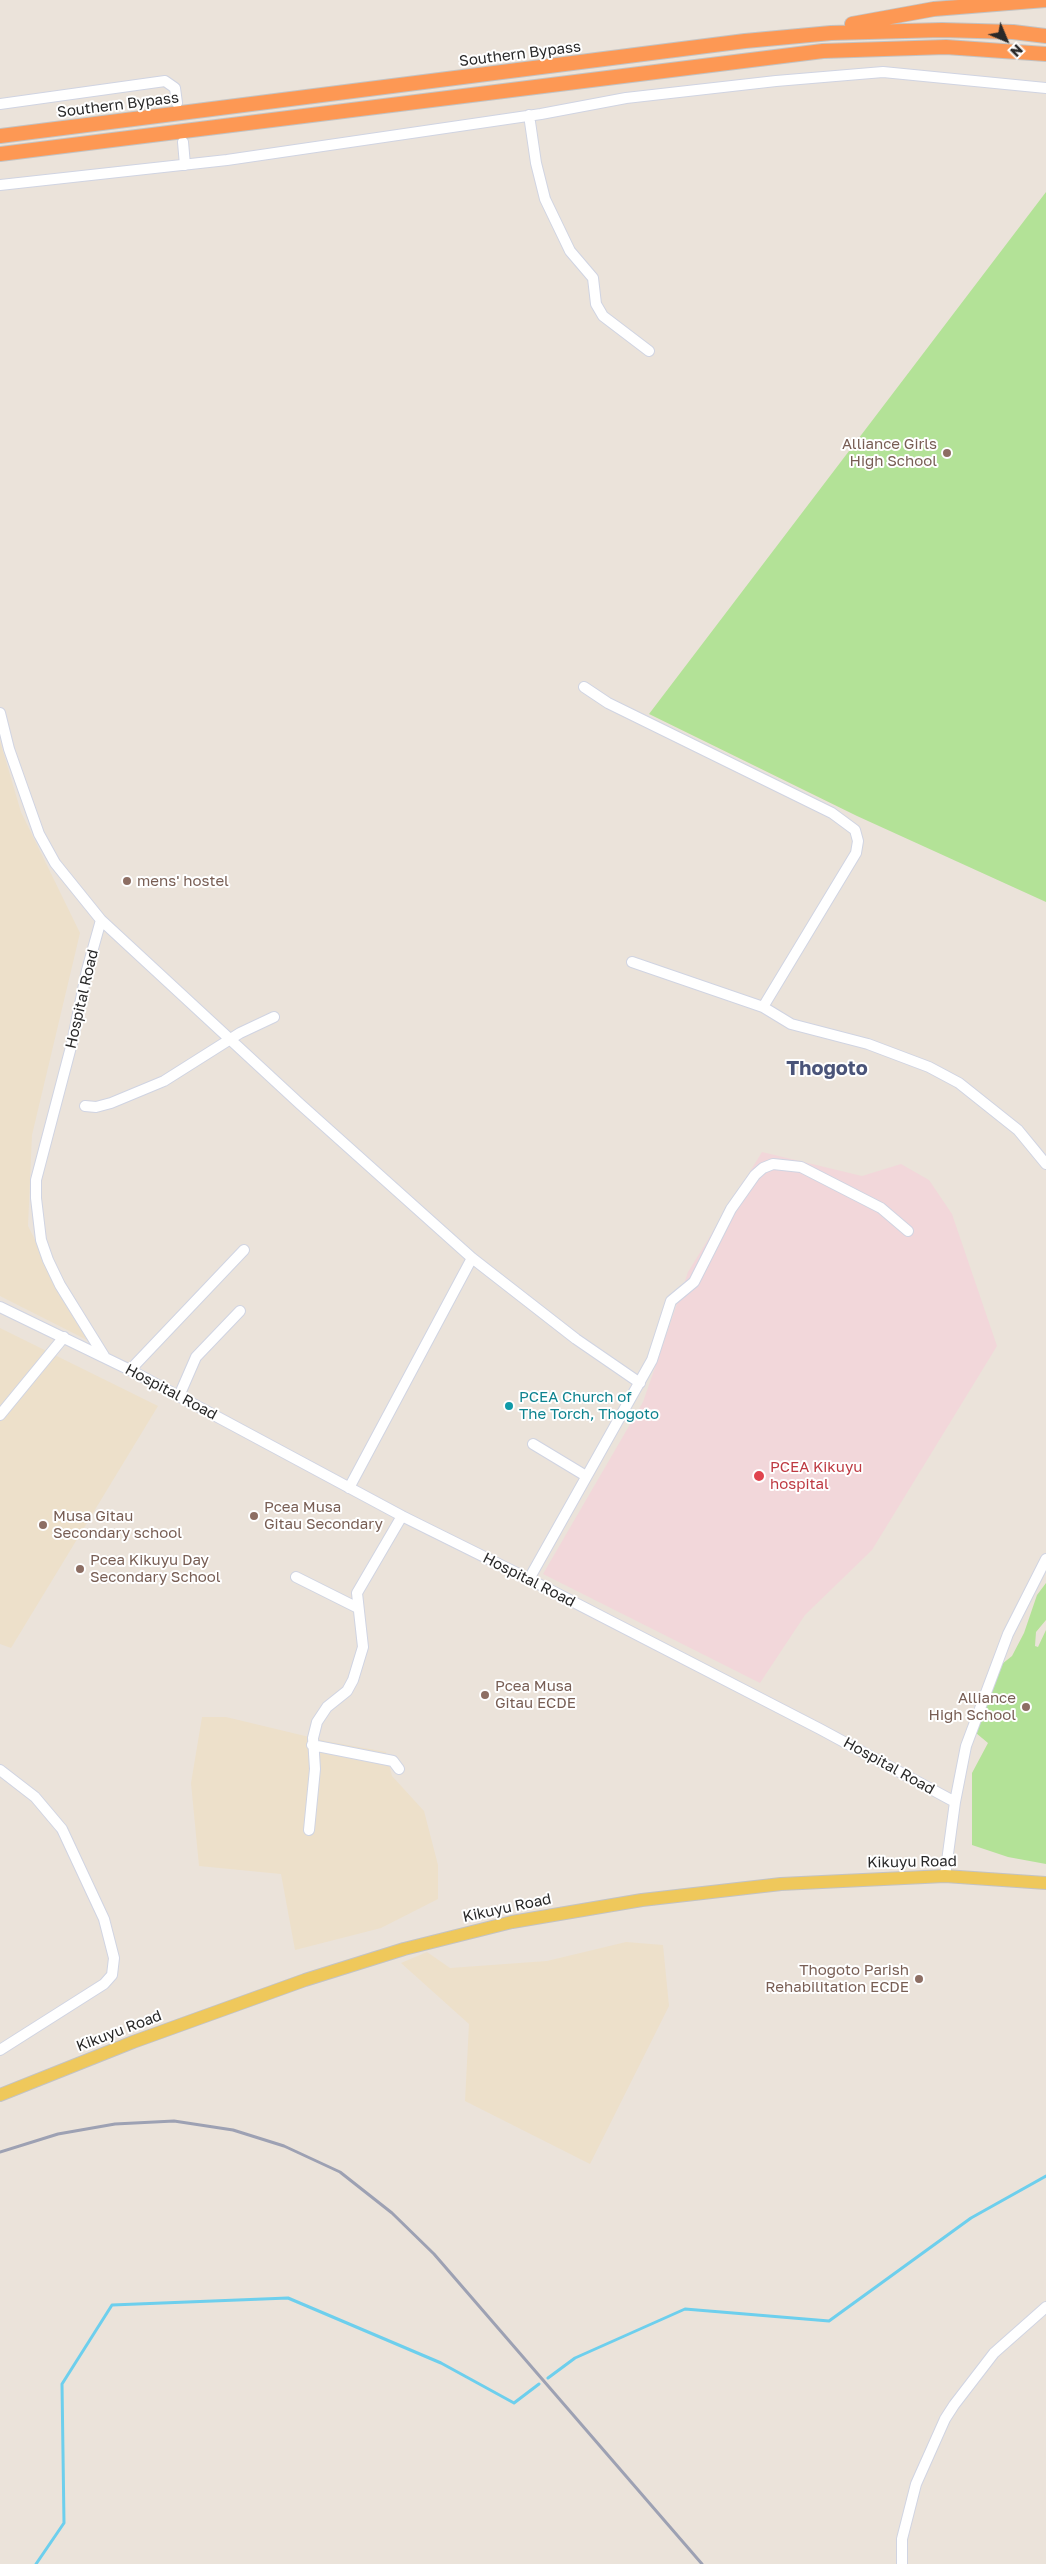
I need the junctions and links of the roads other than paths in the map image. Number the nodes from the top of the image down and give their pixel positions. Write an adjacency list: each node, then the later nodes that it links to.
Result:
1 (1046, 0): 2 (highway)
2 (807, 35): 3 (highway, Southern Bypass); 9 (highway, Southern Bypass)
3 (1046, 36)
4 (1046, 54): 11 (highway)
5 (1046, 88): 8 (street)
6 (177, 103): 7 (street)
7 (0, 104)
8 (529, 115): 12 (street); 14 (street)
9 (0, 136)
10 (183, 142): 12 (street)
11 (0, 154)
12 (185, 164): 13 (street)
13 (0, 185)
14 (649, 351)
15 (584, 687): 19 (street)
16 (0, 713): 17 (street)
17 (101, 920): 21 (street); 30 (street, Hospital Road)
18 (632, 962): 19 (street)
19 (763, 1007): 23 (street)
20 (274, 1016): 21 (street)
21 (231, 1040): 22 (street); 26 (street)
22 (85, 1106)
23 (1046, 1164)
24 (908, 1231): 32 (street)
25 (244, 1250): 31 (street)
26 (472, 1258): 32 (street); 37 (street)
27 (0, 1307): 29 (street, Hospital Road)
28 (240, 1311): 33 (street)
29 (64, 1337): 30 (street, Hospital Road); 34 (street)
30 (105, 1357): 31 (street, Hospital Road)
31 (130, 1370): 33 (street, Hospital Road)
32 (640, 1383): 36 (street)
33 (179, 1396): 37 (street, Hospital Road)
34 (0, 1415)
35 (533, 1444): 36 (street)
36 (586, 1476): 41 (street)
37 (349, 1488): 38 (street, Hospital Road)
38 (402, 1516): 41 (street, Hospital Road); 42 (street)
39 (1046, 1559): 46 (street)
40 (296, 1578): 42 (street)
41 (529, 1579): 46 (street, Hospital Road)
42 (358, 1608): 43 (street)
43 (312, 1745): 44 (street); 47 (street)
44 (399, 1769)
45 (0, 1770): 50 (street)
46 (955, 1802): 48 (street)
47 (309, 1830)
48 (945, 1876): 49 (main road, Kikuyu Road); 51 (main road, Kikuyu Road)
49 (1046, 1883)
50 (0, 2050)
51 (0, 2095)
52 (1046, 2307): 53 (street)
53 (902, 2564)

